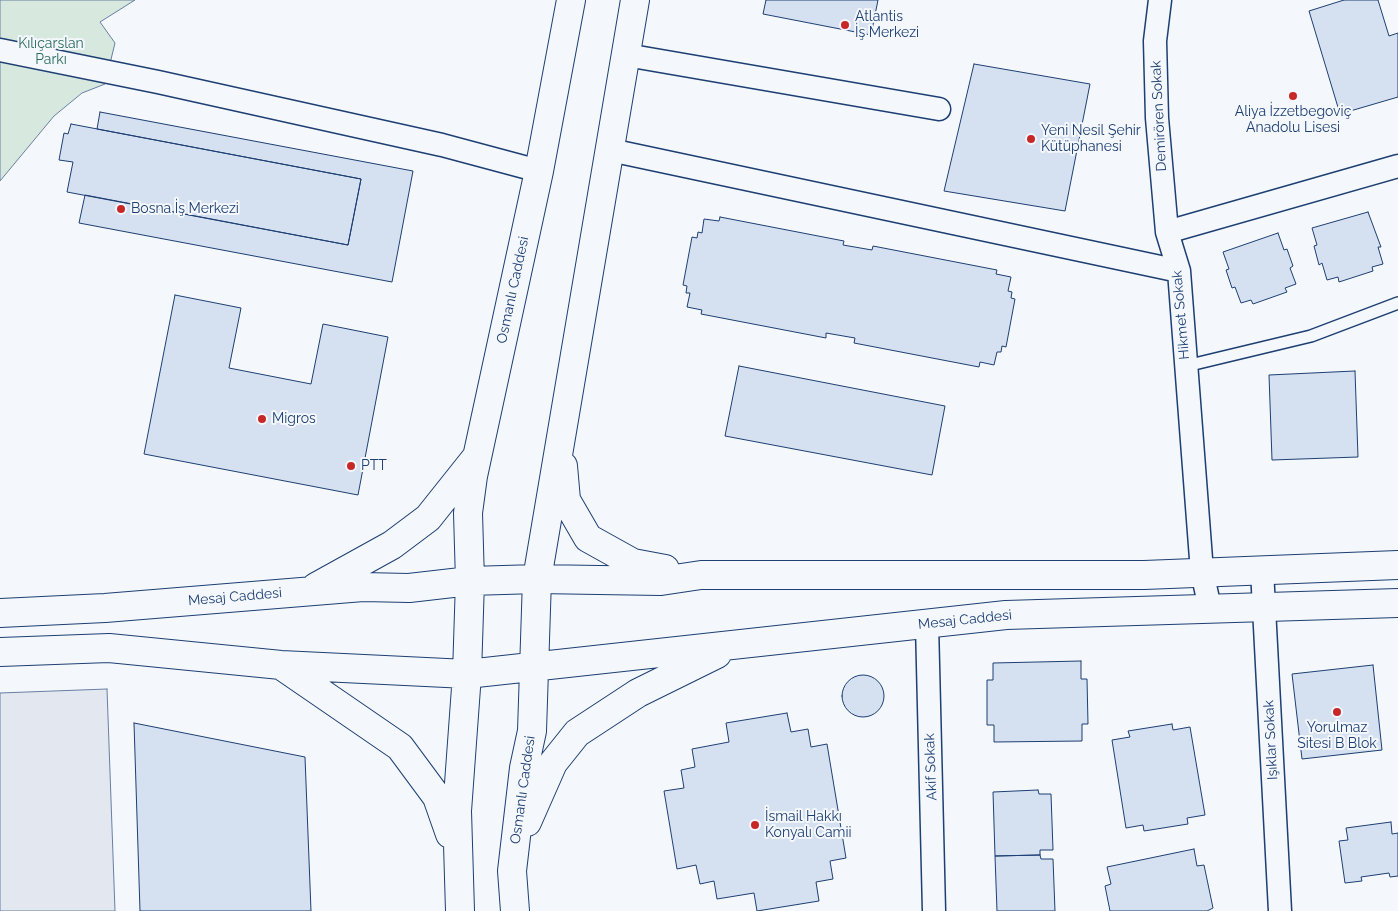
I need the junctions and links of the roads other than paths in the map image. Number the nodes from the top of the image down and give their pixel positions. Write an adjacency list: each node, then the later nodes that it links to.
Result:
1 (571, 0): 9 (street, Osmanlı Caddesi)
2 (636, 0): 5 (street)
3 (1160, 0): 10 (street, Demirören Sokak)
4 (0, 50): 9 (street)
5 (626, 55): 6 (street); 7 (street)
6 (939, 109)
7 (610, 150): 11 (street); 14 (street)
8 (1398, 166): 10 (street)
9 (539, 170): 15 (street, Osmanlı Caddesi)
10 (1167, 232): 11 (street, Hikmet Sokak)
11 (1179, 272): 13 (street, Hikmet Sokak)
12 (1398, 303): 13 (lane)
13 (1186, 366): 18 (street, Hikmet Sokak)
14 (560, 439): 19 (street); 20 (street)
15 (477, 456): 21 (street, Osmanlı Caddesi); 22 (street)
16 (1398, 565): 17 (street)
17 (1262, 570): 18 (street); 24 (street, Işıklar Sokak)
18 (1202, 572): 19 (street); 25 (street, Hikmet Sokak)
19 (701, 575): 20 (street)
20 (536, 579): 21 (street, Mesaj Caddesi); 31 (street, Osmanlı Caddesi)
21 (470, 581): 22 (street, Mesaj Caddesi); 32 (street, Osmanlı Caddesi)
22 (310, 591): 26 (street, Mesaj Caddesi)
23 (1398, 603): 24 (street, Mesaj Caddesi)
24 (1265, 606): 25 (street, Mesaj Caddesi); 38 (street, Işıklar Sokak)
25 (1210, 608): 27 (street, Mesaj Caddesi)
26 (0, 613)
27 (927, 624): 28 (street, Mesaj Caddesi); 37 (street, Akif Sokak)
28 (734, 645): 31 (street, Mesaj Caddesi); 34 (street)
29 (0, 652): 30 (street)
30 (281, 665): 32 (street); 33 (street)
31 (535, 668): 32 (street, Mesaj Caddesi); 34 (street, Osmanlı Caddesi)
32 (467, 674): 33 (street)
33 (458, 857): 35 (street)
34 (512, 871): 36 (street, Osmanlı Caddesi)
35 (460, 911)
36 (515, 911)
37 (934, 911)
38 (1280, 911)

